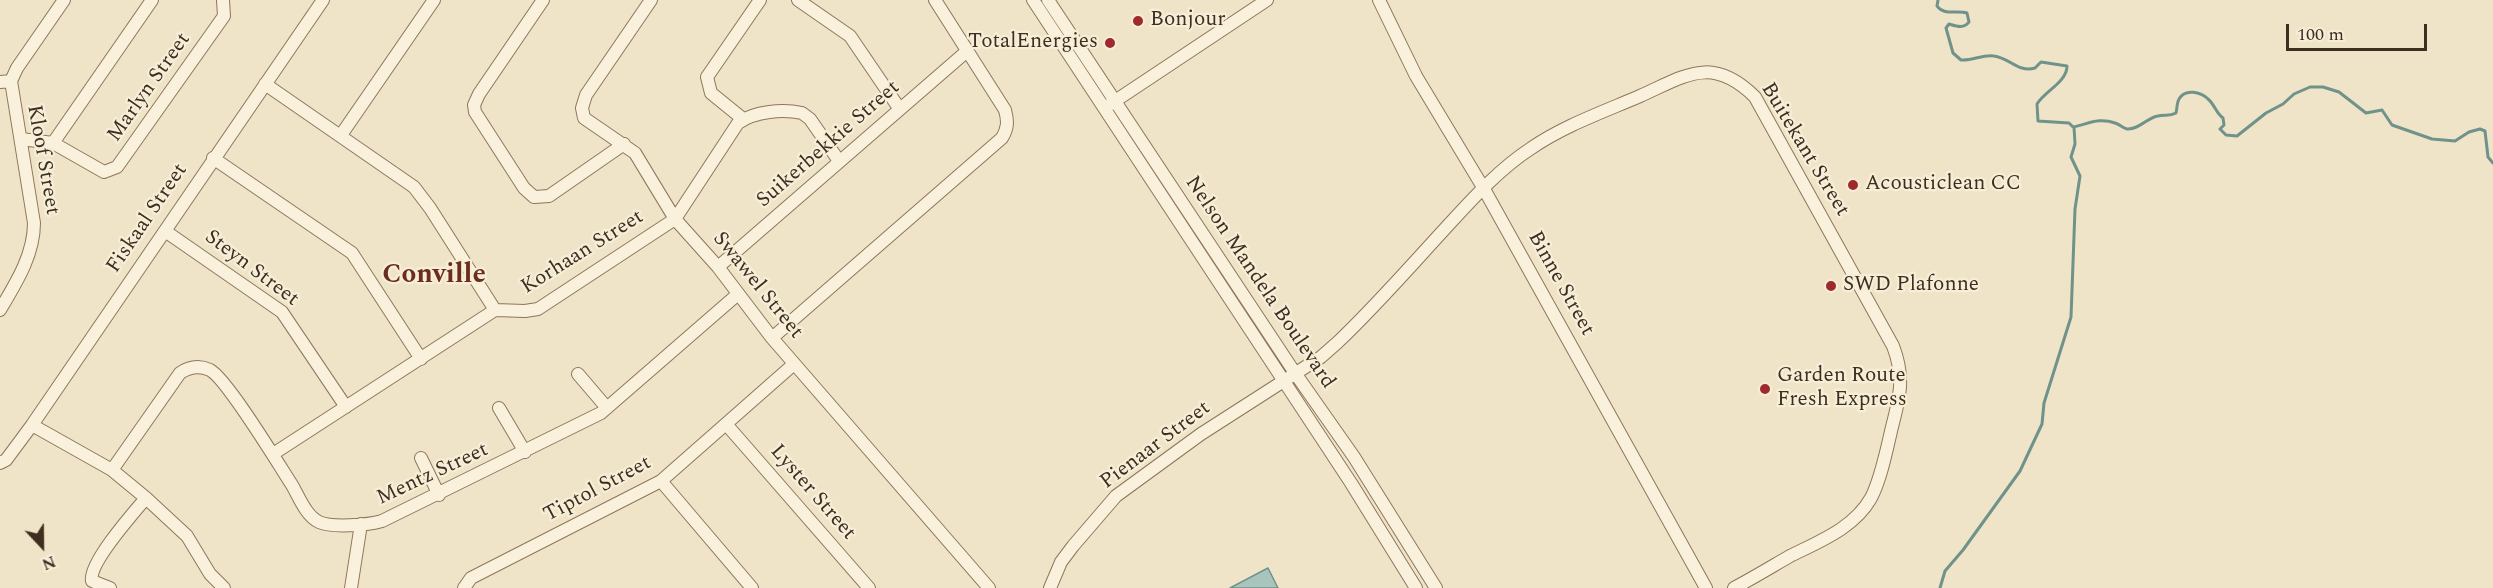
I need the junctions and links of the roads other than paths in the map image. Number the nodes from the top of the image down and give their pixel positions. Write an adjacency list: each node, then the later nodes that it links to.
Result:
1 (64, 0): 16 (street)
2 (152, 0): 23 (street)
3 (224, 0): 23 (street, Marlyn Street)
4 (323, 0): 17 (street, Fiskaal Street)
5 (434, 0): 21 (street)
6 (543, 0): 24 (street)
7 (651, 0): 24 (street, Swawel Street)
8 (760, 0): 20 (street)
9 (798, 0): 19 (street)
10 (934, 0): 15 (street)
11 (1032, 0): 18 (street, Nelson Mandela Boulevard)
12 (1048, 0): 18 (street, Nelson Mandela Boulevard)
13 (1267, 0): 18 (street)
14 (1379, 0): 27 (street, Binne Street)
15 (966, 52): 19 (street, Suikerbekkie Street); 36 (street)
16 (5, 81): 22 (street, Kloof Street)
17 (265, 84): 21 (street); 25 (street, Fiskaal Street)
18 (1108, 106): 30 (street, Nelson Mandela Boulevard); 31 (street, Nelson Mandela Boulevard)
19 (899, 108): 26 (street, Suikerbekkie Street)
20 (743, 119): 26 (street); 28 (street, Korhaan Street)
21 (341, 135): 35 (street)
22 (21, 140): 23 (street, Marlyn Street); 34 (street, Kloof Street)
23 (53, 143)
24 (624, 144): 28 (street, Swawel Street)
25 (213, 158): 29 (street, Fiskaal Street); 37 (street)
26 (839, 161): 32 (street, Suikerbekkie Street)
27 (1484, 189): 39 (street, Buitekant Street); 66 (street, Binne Street); 67 (street, Buitekant Street)
28 (675, 219): 32 (street, Swawel Street); 35 (street, Korhaan Street)
29 (165, 231): 42 (street, Steyn Street); 45 (street, Fiskaal Street)
30 (1204, 236): 31 (street); 39 (street, Nelson Mandela Boulevard)
31 (1192, 243): 41 (street, Nelson Mandela Boulevard)
32 (718, 267): 33 (street, Swawel Street)
33 (738, 294): 36 (street, Swawel Street); 44 (street, Mentz Street)
34 (0, 310)
35 (495, 310): 37 (street)
36 (772, 338): 38 (street, Swawel Street)
37 (421, 359): 42 (street)
38 (794, 364): 46 (street, Tiptol Street); 62 (street, Swawel Street)
39 (1295, 373): 41 (street, Pienaar Street); 65 (street, Nelson Mandela Boulevard)
40 (578, 374): 44 (street)
41 (1283, 381): 63 (street, Pienaar Street); 64 (street, Nelson Mandela Boulevard)
42 (346, 407): 48 (street)
43 (499, 408): 47 (street)
44 (607, 408): 47 (street, Mentz Street)
45 (32, 424): 50 (street, Fiskaal Street); 51 (street)
46 (726, 424): 52 (street, Tiptol Street); 61 (street, Lyster Street)
47 (525, 452): 53 (street, Mentz Street)
48 (273, 454): 51 (street, Mentz Street); 55 (street, Mentz Street)
49 (421, 458): 53 (street)
50 (3, 462)
51 (112, 470): 54 (street)
52 (661, 481): 59 (street, Tiptol Street); 60 (street)
53 (439, 495): 55 (street, Mentz Street)
54 (146, 498): 56 (street); 57 (street)
55 (361, 524): 58 (street)
56 (110, 588)
57 (222, 588)
58 (351, 588)
59 (464, 588)
60 (752, 588)
61 (869, 588)
62 (989, 588)
63 (1050, 588)
64 (1416, 588)
65 (1436, 588)
66 (1706, 588)
67 (1734, 588)

